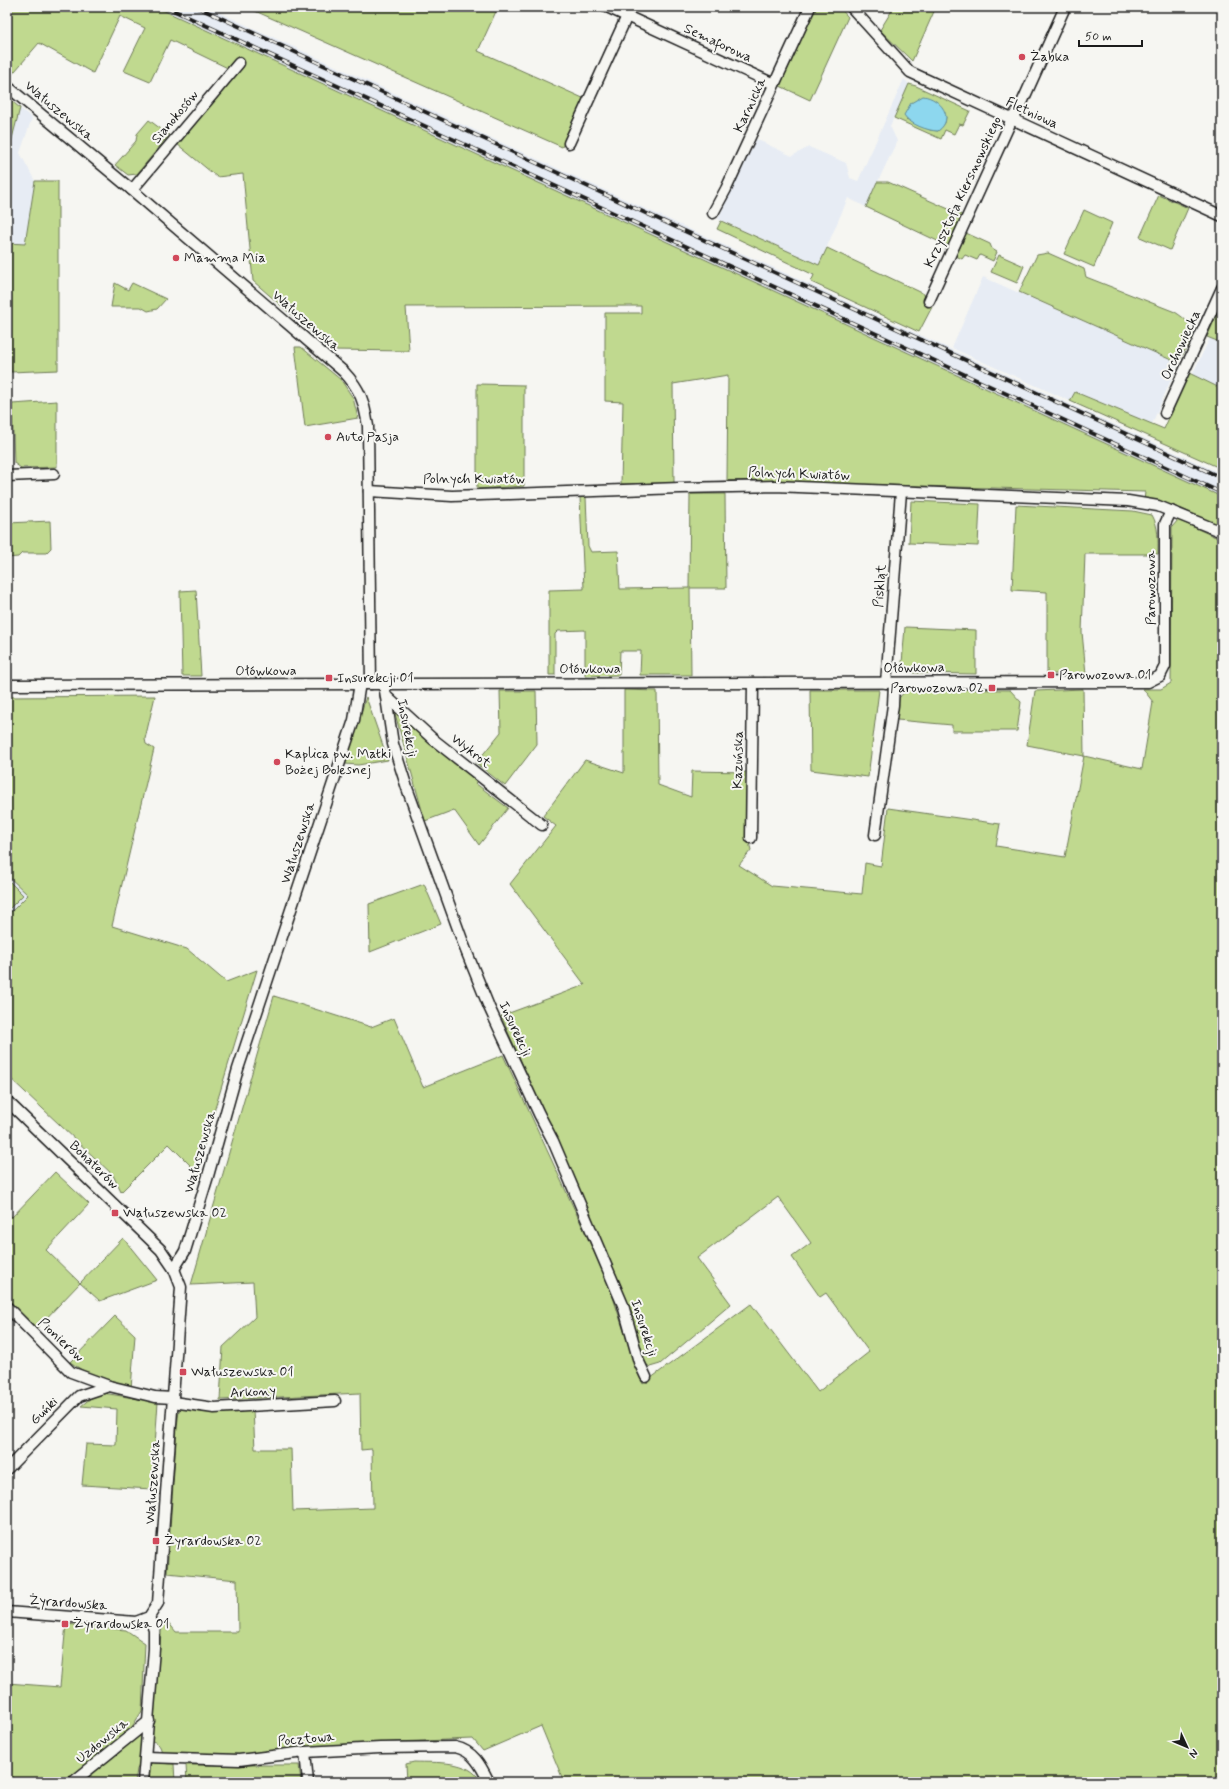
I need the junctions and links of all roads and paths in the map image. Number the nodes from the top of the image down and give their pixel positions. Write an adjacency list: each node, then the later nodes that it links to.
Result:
1 (607, 7): 5 (street, Semaforowa)
2 (810, 7): 7 (street, Karnicka)
3 (851, 7): 9 (street, Fletniowa)
4 (1065, 7): 9 (street, Krzysztofa Kiersnowskiego)
5 (627, 16): 7 (street, Semaforowa); 10 (street)
6 (239, 63): 11 (street, Sianokosów)
7 (774, 84): 12 (street, Karnicka)
8 (7, 86): 11 (street, Wałuszewska)
9 (1012, 119): 13 (street, Fletniowa); 15 (street, Krzysztofa Kiersnowskiego)
10 (569, 143)
11 (132, 190): 19 (street, Wałuszewska)
12 (713, 213)
13 (1222, 216)
14 (1222, 288): 16 (street, Orchowiecka)
15 (929, 301)
16 (1164, 413)
17 (54, 474): 18 (street)
18 (7, 476)
19 (369, 491): 20 (street, Polnych Kwiatów); 27 (street, Wałuszewska)
20 (901, 492): 21 (street, Polnych Kwiatów); 26 (street, Piskląt)
21 (1171, 511): 22 (street, Polnych Kwiatów); 23 (street, Parowozowa)
22 (1222, 532)
23 (1165, 666): 26 (street, Ołówkowa)
24 (360, 683): 27 (street, Ołówkowa); 29 (street, Ołówkowa); 35 (street, Wałuszewska)
25 (752, 683): 26 (street, Ołówkowa); 28 (street, Ołówkowa); 33 (street, Kazuńska)
26 (890, 683): 32 (street, Piskląt)
27 (371, 684): 28 (street, Ołówkowa)
28 (384, 684): 30 (street, Insurekcji)
29 (7, 685)
30 (386, 696): 31 (street, Wykrot); 37 (street, Insurekcji)
31 (542, 825)
32 (875, 835)
33 (751, 838)
34 (7, 1101): 35 (street, Bohaterów)
35 (174, 1269): 39 (street, Wałuszewska)
36 (7, 1307): 38 (street, Pionierów)
37 (646, 1377)
38 (108, 1386): 39 (street, Pionierów); 41 (street, Guńki)
39 (173, 1400): 40 (street, Arkony); 43 (street, Wałuszewska)
40 (335, 1402)
41 (7, 1469)
42 (7, 1612): 43 (street, Żyrardowska)
43 (149, 1617): 44 (street)
44 (148, 1721): 46 (street); 47 (street, Uzdowska)
45 (305, 1752): 46 (street, Pocztowa); 49 (street); 50 (street, Pocztowa)
46 (146, 1757): 48 (street)
47 (73, 1782)
48 (143, 1782)
49 (308, 1782)
50 (489, 1782)

